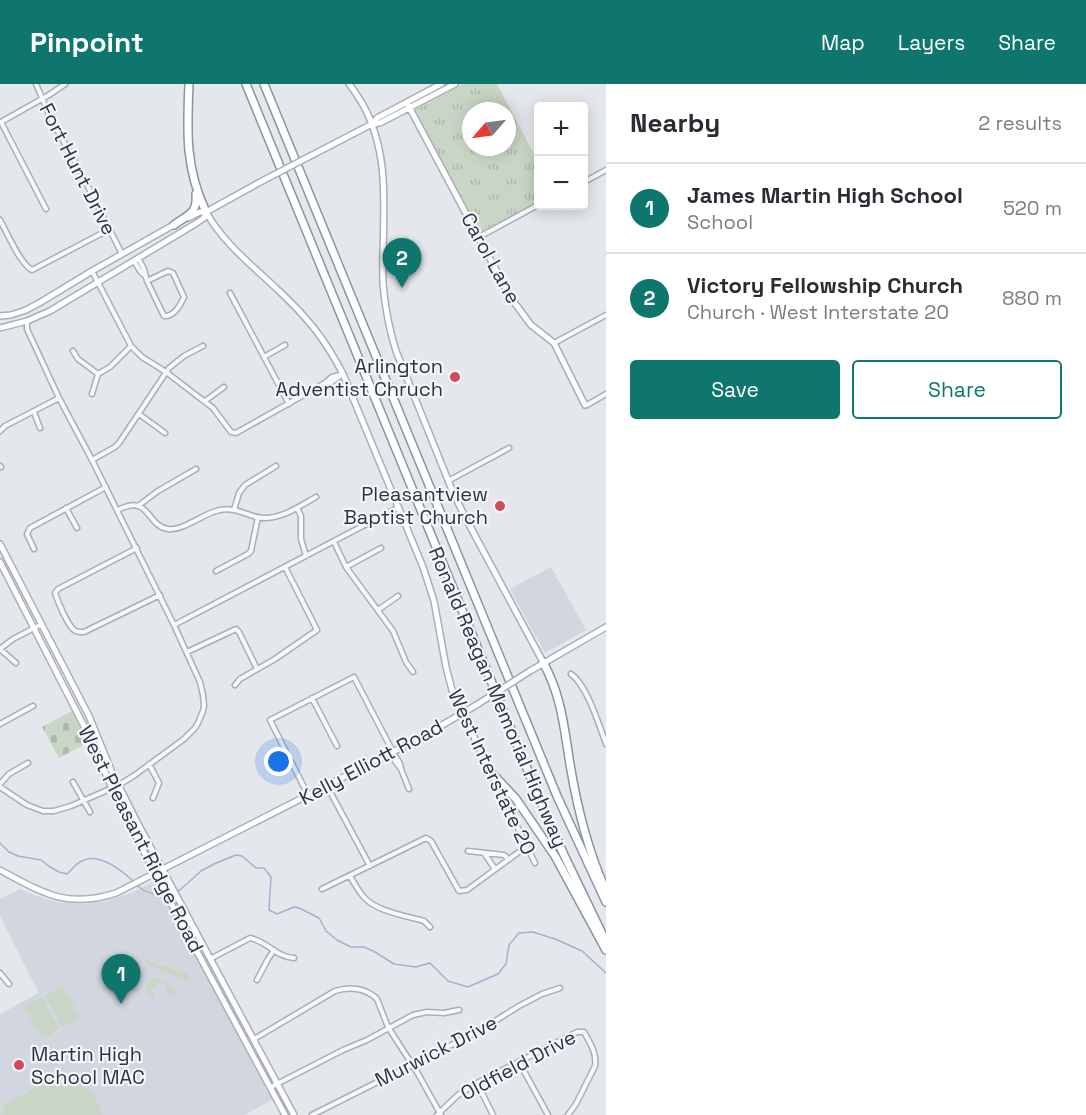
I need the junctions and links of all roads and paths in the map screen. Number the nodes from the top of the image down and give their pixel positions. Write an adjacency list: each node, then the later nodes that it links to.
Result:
1 (36, 84): 9 (street, Fort Hunt Drive)
2 (65, 84): 9 (street)
3 (189, 84): 15 (highway)
4 (246, 84): 134 (highway, Ronald Reagan Memorial Highway)
5 (264, 84): 130 (highway, Ronald Reagan Memorial Highway)
6 (349, 84): 12 (main road)
7 (441, 84): 10 (main road)
8 (454, 84): 10 (main road)
9 (42, 99): 11 (street); 23 (street, Fort Hunt Drive)
10 (408, 106): 12 (main road); 24 (main road, Carol Lane)
11 (0, 123): 17 (street)
12 (372, 124): 18 (main road, bridge); 61 (main road)
13 (606, 170): 14 (street)
14 (588, 180)
15 (196, 189): 18 (highway); 21 (highway)
16 (534, 207): 24 (street)
17 (46, 209)
18 (206, 212): 20 (main road); 21 (main road); 22 (main road, West Interstate 20)
19 (0, 220): 23 (street)
20 (195, 224): 22 (main road); 25 (main road)
21 (174, 225): 25 (main road); 26 (main road)
22 (215, 227): 44 (main road, West Interstate 20)
23 (110, 229): 26 (street, Fort Hunt Drive)
24 (478, 237): 36 (main road, Carol Lane)
25 (158, 246): 27 (main road)
26 (122, 254): 28 (main road)
27 (136, 260): 29 (street); 30 (main road)
28 (92, 271): 30 (street); 32 (main road)
29 (147, 281): 29 (street)
30 (98, 282): 34 (main road); 38 (street)
31 (230, 293): 41 (street)
32 (0, 314)
33 (606, 315): 36 (street)
34 (27, 321): 35 (main road); 48 (street, West Pleasant Ridge Road)
35 (1, 328)
36 (554, 343): 51 (main road, Carol Lane)
37 (285, 345): 41 (street)
38 (131, 346): 42 (street); 43 (street)
39 (203, 346): 42 (street)
40 (73, 351): 43 (street)
41 (264, 357): 50 (street)
42 (166, 372): 49 (street); 53 (street)
43 (98, 374): 46 (street)
44 (343, 374): 50 (street); 66 (main road, West Interstate 20)
45 (224, 387): 49 (street)
46 (92, 393)
47 (606, 394): 51 (street)
48 (59, 398): 52 (street); 58 (street, West Pleasant Ridge Road)
49 (205, 402): 50 (street)
50 (289, 404)
51 (586, 405)
52 (34, 412): 54 (street); 55 (street)
53 (139, 414): 56 (street); 58 (street)
54 (40, 428)
55 (0, 431)
56 (165, 432)
57 (509, 448): 61 (street)
58 (92, 460): 62 (street, West Pleasant Ridge Road)
59 (276, 466): 69 (street)
60 (196, 469): 64 (street)
61 (448, 481): 91 (main road)
62 (106, 487): 65 (street); 68 (street, West Pleasant Ridge Road)
63 (316, 497): 67 (street)
64 (138, 506): 68 (street); 69 (street)
65 (66, 507): 71 (street); 76 (street)
66 (399, 507): 72 (street); 99 (main road, West Interstate 20)
67 (297, 508): 70 (street); 77 (street)
68 (118, 510): 74 (street, West Pleasant Ridge Road)
69 (234, 510): 70 (street)
70 (258, 517): 81 (street)
71 (77, 528)
72 (334, 542): 77 (street); 80 (street)
73 (0, 544): 85 (main road, West Pleasant Ridge Road)
74 (137, 548): 82 (street, West Pleasant Ridge Road); 82 (street)
75 (381, 548): 80 (street)
76 (34, 549)
77 (306, 556): 79 (street)
78 (0, 562): 88 (main road, West Pleasant Ridge Road)
79 (285, 567): 86 (street); 93 (street)
80 (346, 567): 84 (street)
81 (216, 571)
82 (160, 595): 86 (street, West Pleasant Ridge Road)
83 (398, 596): 84 (street)
84 (378, 610): 94 (street)
85 (42, 624): 88 (street); 108 (main road, West Pleasant Ridge Road)
86 (174, 625): 90 (street, West Pleasant Ridge Road)
87 (606, 627): 91 (main road, Kelly Elliott Road)
88 (34, 628): 89 (street); 111 (main road, West Pleasant Ridge Road)
89 (0, 649): 92 (street)
90 (187, 652): 93 (street); 105 (street, West Pleasant Ridge Road)
91 (543, 662): 99 (main road, Kelly Elliott Road, bridge); 129 (highway)
92 (16, 663)
93 (257, 669): 96 (street)
94 (413, 672)
95 (571, 674): 101 (street)
96 (235, 685)
97 (312, 698): 102 (street); 103 (street); 113 (street)
98 (33, 706): 100 (street)
99 (462, 713): 103 (main road, Kelly Elliott Road); 106 (main road, West Interstate 20)
100 (0, 724)
101 (606, 744)
102 (337, 746)
103 (394, 754): 110 (main road, Kelly Elliott Road); 112 (street)
104 (28, 763): 109 (street)
105 (148, 765): 108 (street, West Pleasant Ridge Road); 114 (street)
106 (490, 771): 117 (street, West Interstate 20); 136 (highway)
107 (73, 782): 115 (street)
108 (118, 785): 111 (street); 125 (main road, West Pleasant Ridge Road)
109 (0, 786): 115 (street)
110 (327, 786): 113 (main road, Kelly Elliott Road); 122 (street)
111 (112, 788): 115 (street); 126 (main road, West Pleasant Ridge Road)
112 (409, 789)
113 (309, 795): 125 (main road, Kelly Elliott Road)
114 (153, 798)
115 (83, 801): 116 (street)
116 (90, 812)
117 (527, 846): 120 (street); 121 (street, West Interstate 20)
118 (468, 850): 119 (street)
119 (484, 852): 120 (street); 123 (street)
120 (508, 859): 123 (street)
121 (535, 863)
122 (370, 866): 123 (street); 127 (street)
123 (495, 869)
124 (0, 870): 126 (main road, Kelly Elliott Road)
125 (163, 870): 126 (main road, Kelly Elliott Road); 132 (main road, West Pleasant Ridge Road)
126 (156, 874): 133 (main road, West Pleasant Ridge Road)
127 (350, 876): 128 (street); 131 (street)
128 (322, 889)
129 (606, 891)
130 (606, 903)
131 (430, 927)
132 (197, 936): 133 (main road); 138 (main road, West Pleasant Ridge Road)
133 (190, 939): 150 (main road, West Pleasant Ridge Road)
134 (606, 942)
135 (274, 950): 137 (street); 138 (street); 140 (street)
136 (606, 950)
137 (294, 958)
138 (210, 959): 145 (main road, West Pleasant Ridge Road)
139 (0, 974): 141 (street)
140 (257, 980)
141 (9, 984)
142 (560, 988): 147 (street, Murwick Drive)
143 (459, 1010): 144 (street)
144 (388, 1027): 145 (street); 147 (street); 148 (street)
145 (254, 1039): 148 (main road, West Pleasant Ridge Road)
146 (519, 1062): 149 (street, Oldfield Drive); 156 (street); 157 (street, Oldfield Drive)
147 (412, 1064): 151 (street); 154 (street, Murwick Drive)
148 (277, 1083): 150 (street); 153 (main road, West Pleasant Ridge Road)
149 (477, 1083): 151 (street, Oldfield Drive); 155 (street)
150 (271, 1087): 152 (main road, West Pleasant Ridge Road)
151 (439, 1114)
152 (285, 1115)
153 (294, 1115)
154 (312, 1115)
155 (494, 1115)
156 (548, 1115)
157 (568, 1115)

